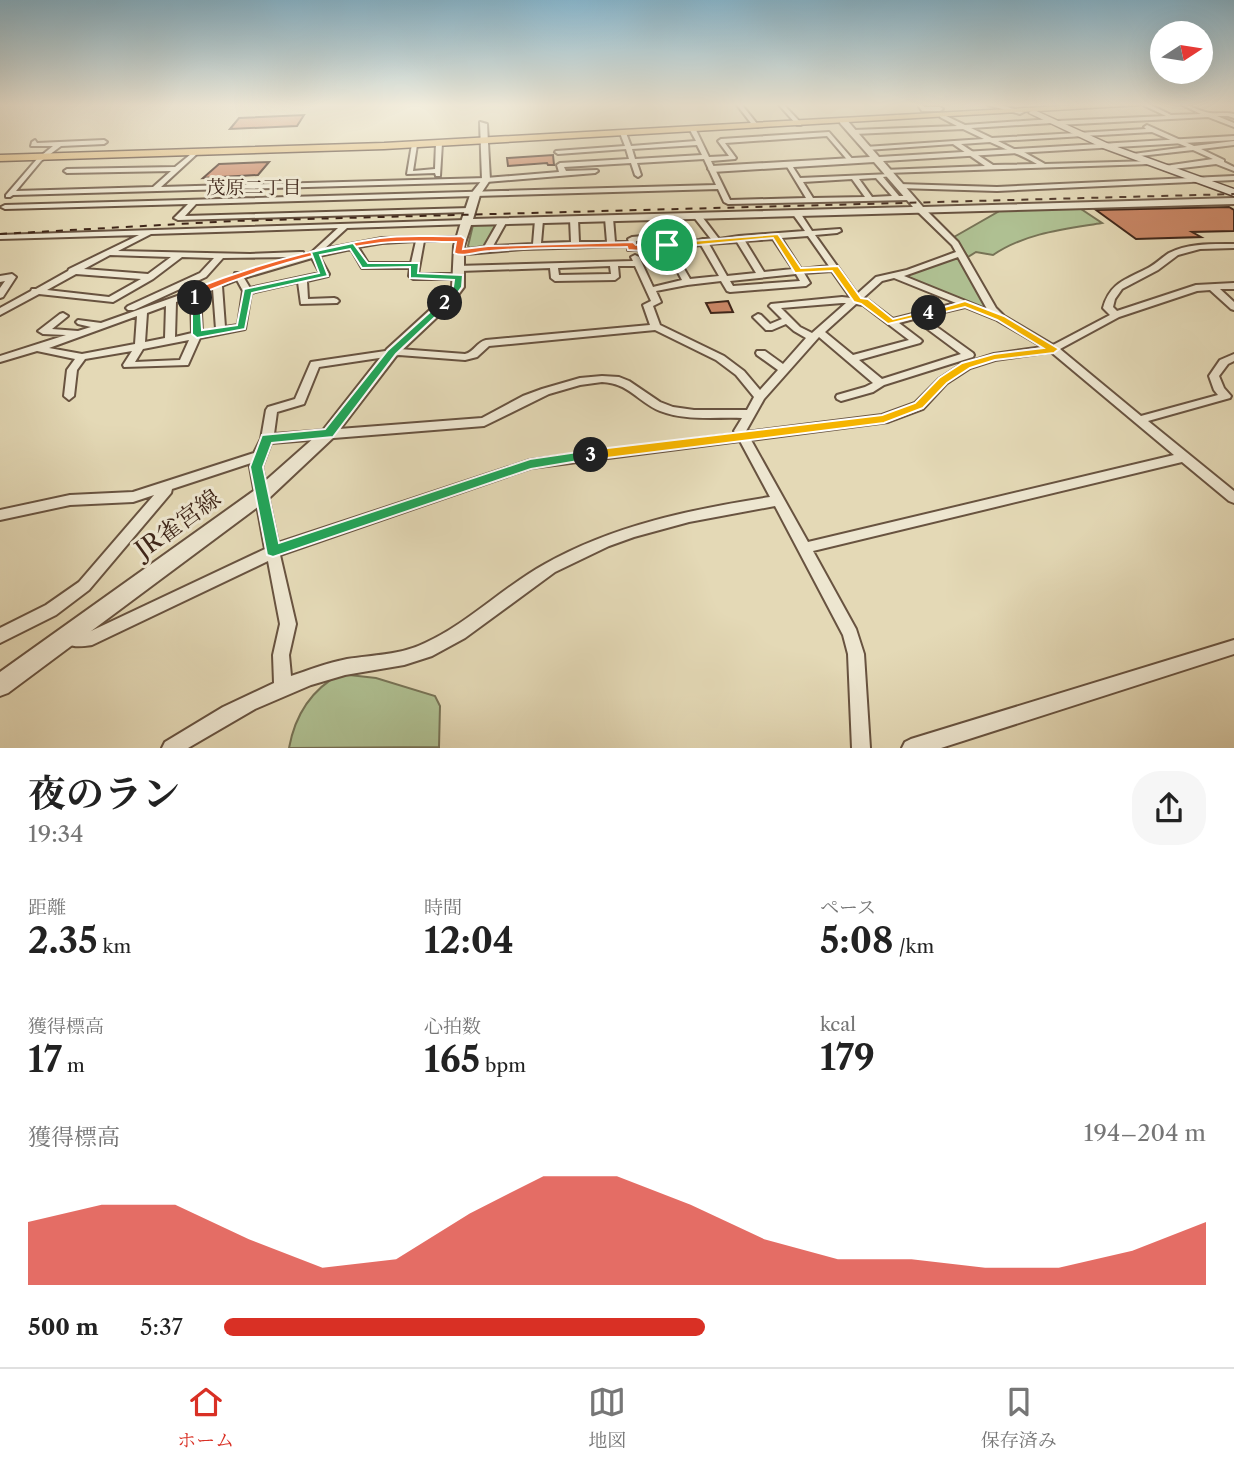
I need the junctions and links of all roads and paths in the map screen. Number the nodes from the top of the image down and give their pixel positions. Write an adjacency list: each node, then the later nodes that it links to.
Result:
1 (504, 140): 17 (highway)
2 (556, 140): 37 (street)
3 (626, 140): 31 (street)
4 (698, 140): 24 (street)
5 (738, 140): 44 (street)
6 (835, 140): 34 (street)
7 (861, 140): 35 (street)
8 (910, 140): 29 (street)
9 (951, 140): 25 (street)
10 (1005, 140): 18 (street)
11 (1064, 140): 32 (street)
12 (1093, 140): 30 (main road)
13 (1126, 140): 27 (street)
14 (1150, 140): 26 (street)
15 (1174, 140): 21 (street)
16 (1233, 140): 21 (street); 33 (street)
17 (484, 141): 23 (highway); 68 (street)
18 (991, 141): 25 (street); 38 (street)
19 (35, 142): 22 (street)
20 (104, 142): 22 (street)
21 (1179, 142): 26 (street); 33 (street)
22 (61, 143): 41 (street)
23 (439, 143): 28 (highway); 60 (street)
24 (699, 143): 31 (street); 44 (street)
25 (956, 143): 29 (street); 39 (street)
26 (1157, 143): 27 (street)
27 (1135, 144): 30 (street)
28 (414, 145): 36 (highway); 60 (street)
29 (917, 146): 35 (street); 42 (street)
30 (1107, 146): 32 (street); 40 (main road)
31 (629, 148): 37 (street); 46 (street)
32 (1080, 148): 38 (street)
33 (1193, 148): 40 (street); 49 (street)
34 (843, 149): 35 (street); 47 (street)
35 (868, 149): 45 (street)
36 (196, 152): 41 (highway); 55 (street)
37 (558, 152): 56 (street)
38 (1018, 152): 39 (street); 51 (street)
39 (972, 155): 42 (street); 53 (street)
40 (1133, 156): 48 (main road)
41 (43, 157): 43 (highway); 83 (street)
42 (933, 157): 45 (street)
43 (0, 158)
44 (707, 158): 46 (street); 57 (street)
45 (878, 161): 47 (street); 63 (street)
46 (633, 162): 56 (street); 64 (street)
47 (852, 162): 50 (street)
48 (1150, 162): 51 (street); 54 (main road)
49 (1214, 162): 54 (street); 58 (street)
50 (789, 165): 57 (street); 69 (street)
51 (1044, 165): 52 (street)
52 (1019, 166): 53 (street); 62 (street)
53 (991, 167): 63 (street)
54 (1165, 168): 67 (main road)
55 (178, 169): 59 (street); 75 (street)
56 (561, 169): 61 (street); 68 (street)
57 (712, 169): 73 (street)
58 (1234, 169)
59 (67, 171)
60 (438, 171): 70 (street)
61 (595, 171)
62 (1029, 173)
63 (884, 174): 65 (street); 72 (street); 78 (street)
64 (638, 175)
65 (854, 177): 69 (street); 80 (street)
66 (1234, 178): 67 (street)
67 (1197, 179): 72 (street); 76 (main road)
68 (486, 180): 70 (street); 77 (street, JR雀宮線)
69 (799, 180): 82 (street)
70 (438, 182): 71 (street)
71 (299, 185): 74 (street); 81 (street)
72 (899, 186): 79 (street)
73 (721, 187): 77 (street); 82 (street)
74 (210, 188): 75 (street); 85 (street)
75 (156, 189): 83 (street); 86 (street)
76 (1231, 191)
77 (475, 195): 81 (street); 88 (street, JR雀宮線)
78 (897, 198): 79 (street); 80 (street)
79 (909, 198): 87 (street)
80 (870, 199): 82 (street)
81 (286, 200): 85 (street)
82 (811, 200)
83 (4, 201): 86 (street)
84 (1234, 201): 87 (street)
85 (194, 202): 86 (street); 88 (street)
86 (143, 204)
87 (920, 209): 89 (street); 115 (street)
88 (470, 210): 95 (street, JR雀宮線)
89 (796, 213): 90 (street); 99 (street)
90 (697, 216): 91 (street); 104 (street)
91 (608, 218): 92 (street); 107 (street)
92 (574, 219): 93 (street); 106 (street)
93 (540, 220): 94 (street); 110 (street)
94 (503, 221): 95 (street); 113 (street)
95 (466, 222): 96 (street); 119 (street, JR雀宮線)
96 (345, 226): 97 (street); 116 (street)
97 (152, 231): 101 (street); 114 (street)
98 (836, 231): 99 (street)
99 (810, 233): 100 (street); 122 (street)
100 (775, 235): 102 (street); 124 (street)
101 (0, 237)
102 (740, 238): 104 (street); 126 (street)
103 (420, 239): 109 (street); 119 (street); 121 (street)
104 (716, 240): 105 (street)
105 (703, 241): 108 (street); 130 (street)
106 (575, 245): 107 (street); 110 (street)
107 (611, 245): 111 (street)
108 (669, 245): 111 (street); 132 (street)
109 (353, 246): 116 (street); 121 (street)
110 (537, 246): 113 (street)
111 (632, 246): 120 (street)
112 (1234, 246): 150 (street)
113 (488, 248): 119 (street)
114 (108, 253): 117 (street); 123 (street)
115 (961, 253): 127 (street); 154 (street)
116 (314, 254): 118 (street); 125 (street); 129 (street)
117 (179, 255): 118 (street); 128 (street)
118 (220, 256): 136 (street)
119 (460, 259): 120 (street); 121 (street); 168 (street, JR雀宮線)
120 (637, 263): 137 (street)
121 (415, 265)
122 (835, 268): 124 (street); 142 (street)
123 (72, 271): 128 (street); 138 (street)
124 (798, 271): 126 (street); 130 (street)
125 (238, 275): 133 (street); 139 (street)
126 (762, 275): 130 (street)
127 (896, 276): 142 (street); 145 (street)
128 (150, 277): 138 (street)
129 (302, 278): 139 (street); 143 (street)
130 (724, 278): 132 (street)
131 (0, 279): 141 (street)
132 (687, 282): 137 (street)
133 (217, 284): 140 (street); 160 (street)
134 (1234, 286): 135 (street)
135 (1212, 287): 146 (street); 150 (street)
136 (173, 289): 140 (street); 147 (street)
137 (650, 290): 159 (street)
138 (34, 291): 148 (street)
139 (247, 291): 160 (street)
140 (191, 294): 144 (street); 162 (street)
141 (0, 295)
142 (857, 300): 155 (street); 157 (street); 163 (street)
143 (334, 301)
144 (171, 302): 149 (street); 164 (street)
145 (965, 304): 152 (street); 154 (street)
146 (1234, 307)
147 (131, 308)
148 (2, 309)
149 (142, 313): 158 (street); 165 (street)
150 (1116, 315): 167 (street)
151 (63, 316): 161 (street)
152 (916, 316): 157 (street); 175 (street)
153 (758, 317): 155 (street)
154 (1001, 318): 167 (street)
155 (787, 320): 163 (street)
156 (81, 322): 158 (street)
157 (891, 322): 173 (street)
158 (103, 327): 161 (street)
159 (656, 327): 168 (street); 177 (street)
160 (221, 331): 162 (street)
161 (81, 334): 166 (street)
162 (197, 334): 164 (street); 165 (street)
163 (817, 335): 173 (street); 174 (street)
164 (170, 340): 165 (street)
165 (141, 345): 170 (street)
166 (38, 348): 170 (street); 172 (street)
167 (1054, 349): 181 (street); 183 (street)
168 (392, 352): 182 (street, JR雀宮線); 184 (street)
169 (761, 353): 174 (street)
170 (82, 357): 176 (street)
171 (1234, 357): 179 (street)
172 (0, 359)
173 (852, 359): 175 (street)
174 (785, 370): 177 (street)
175 (880, 383): 178 (street)
176 (69, 396)
177 (760, 397): 180 (street)
178 (841, 397)
179 (1230, 398): 181 (street)
180 (749, 414): 182 (street); 183 (street)
181 (1139, 420): 186 (street)
182 (328, 433): 184 (street); 188 (street, JR雀宮線)
183 (741, 437): 190 (street); 193 (street)
184 (267, 439): 185 (street)
185 (259, 456): 187 (street); 188 (street)
186 (1184, 457): 189 (street); 192 (street)
187 (171, 485): 191 (street); 195 (street)
188 (261, 495): 193 (street); 194 (street, JR雀宮線)
189 (1234, 498)
190 (777, 501): 192 (street); 199 (street)
191 (0, 515)
192 (804, 548): 201 (street)
193 (273, 551): 194 (street); 199 (street)
194 (68, 634): 197 (street, JR雀宮線)
195 (0, 636)
196 (1234, 647): 202 (street)
197 (9, 670): 198 (street, JR雀宮線)
198 (0, 685)
199 (283, 687): 200 (street)
200 (171, 747)
201 (861, 747)
202 (911, 747)

